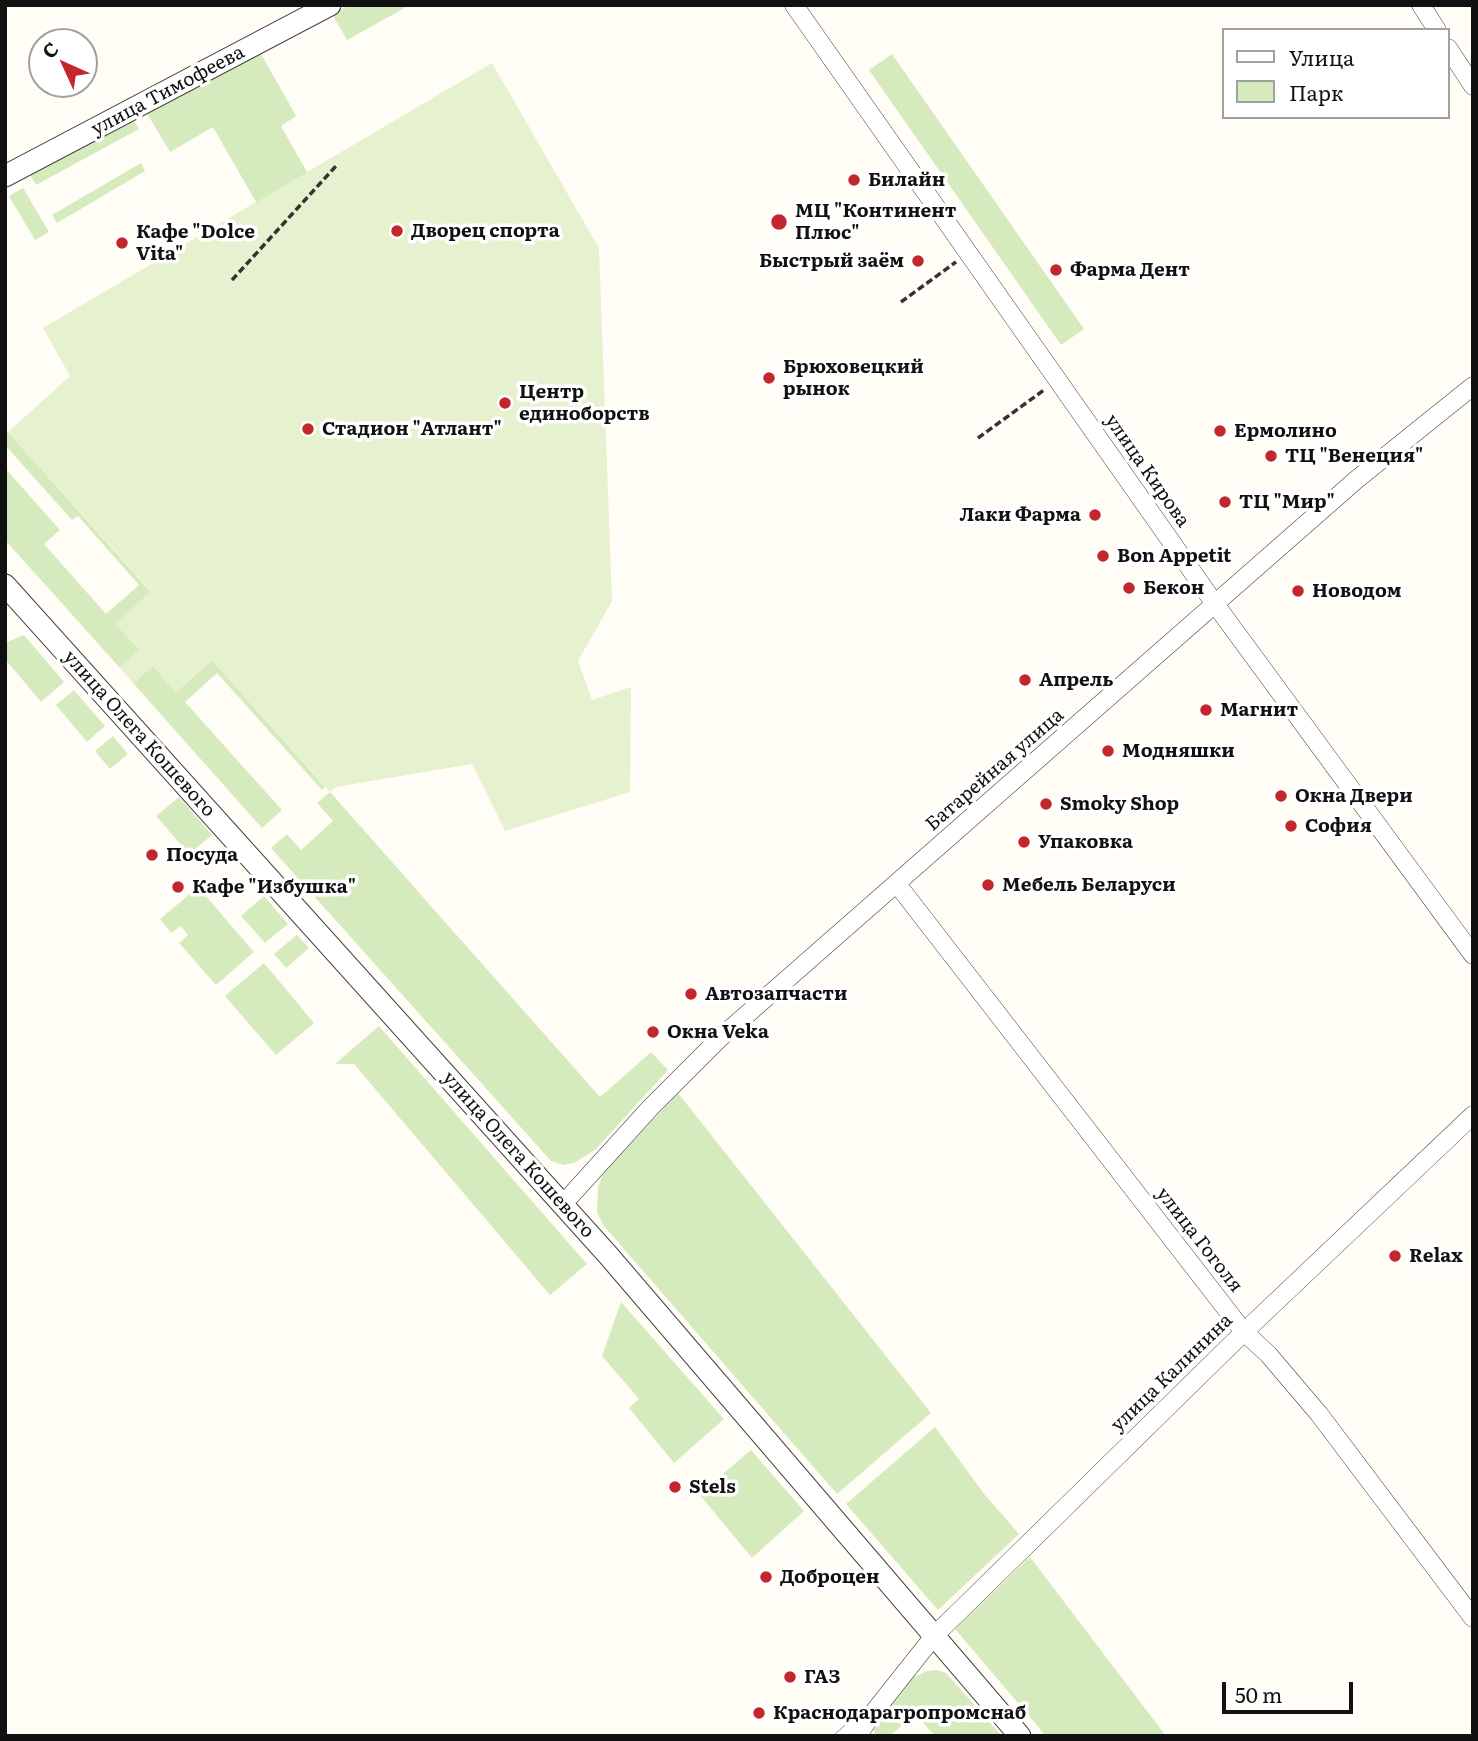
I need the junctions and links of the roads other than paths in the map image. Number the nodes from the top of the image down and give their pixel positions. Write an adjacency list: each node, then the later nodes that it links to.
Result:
1 (330, 5): 7 (street, улица Тимофеева)
2 (794, 5): 10 (street, улица Кирова)
3 (1420, 5): 4 (street)
4 (1436, 28)
5 (1450, 51): 6 (street)
6 (1473, 86)
7 (5, 176)
8 (1473, 386): 10 (street, Батарейная улица)
9 (5, 585): 14 (street, улица Олега Кошевого)
10 (1214, 604): 11 (street, Батарейная улица); 12 (street, улица Кирова)
11 (897, 884): 14 (street, Батарейная улица); 15 (street, улица Гоголя)
12 (1473, 955)
13 (1473, 1115): 15 (street, улица Калинина)
14 (563, 1204): 17 (street, улица Олега Кошевого)
15 (1244, 1332): 16 (street, улица Гоголя); 17 (street, улица Калинина)
16 (1473, 1618)
17 (934, 1636): 18 (street, улица Калинина); 21 (street, улица Олега Кошевого)
18 (890, 1691): 19 (lane); 20 (street, улица Калинина)
19 (840, 1736)
20 (859, 1736)
21 (1020, 1736)

